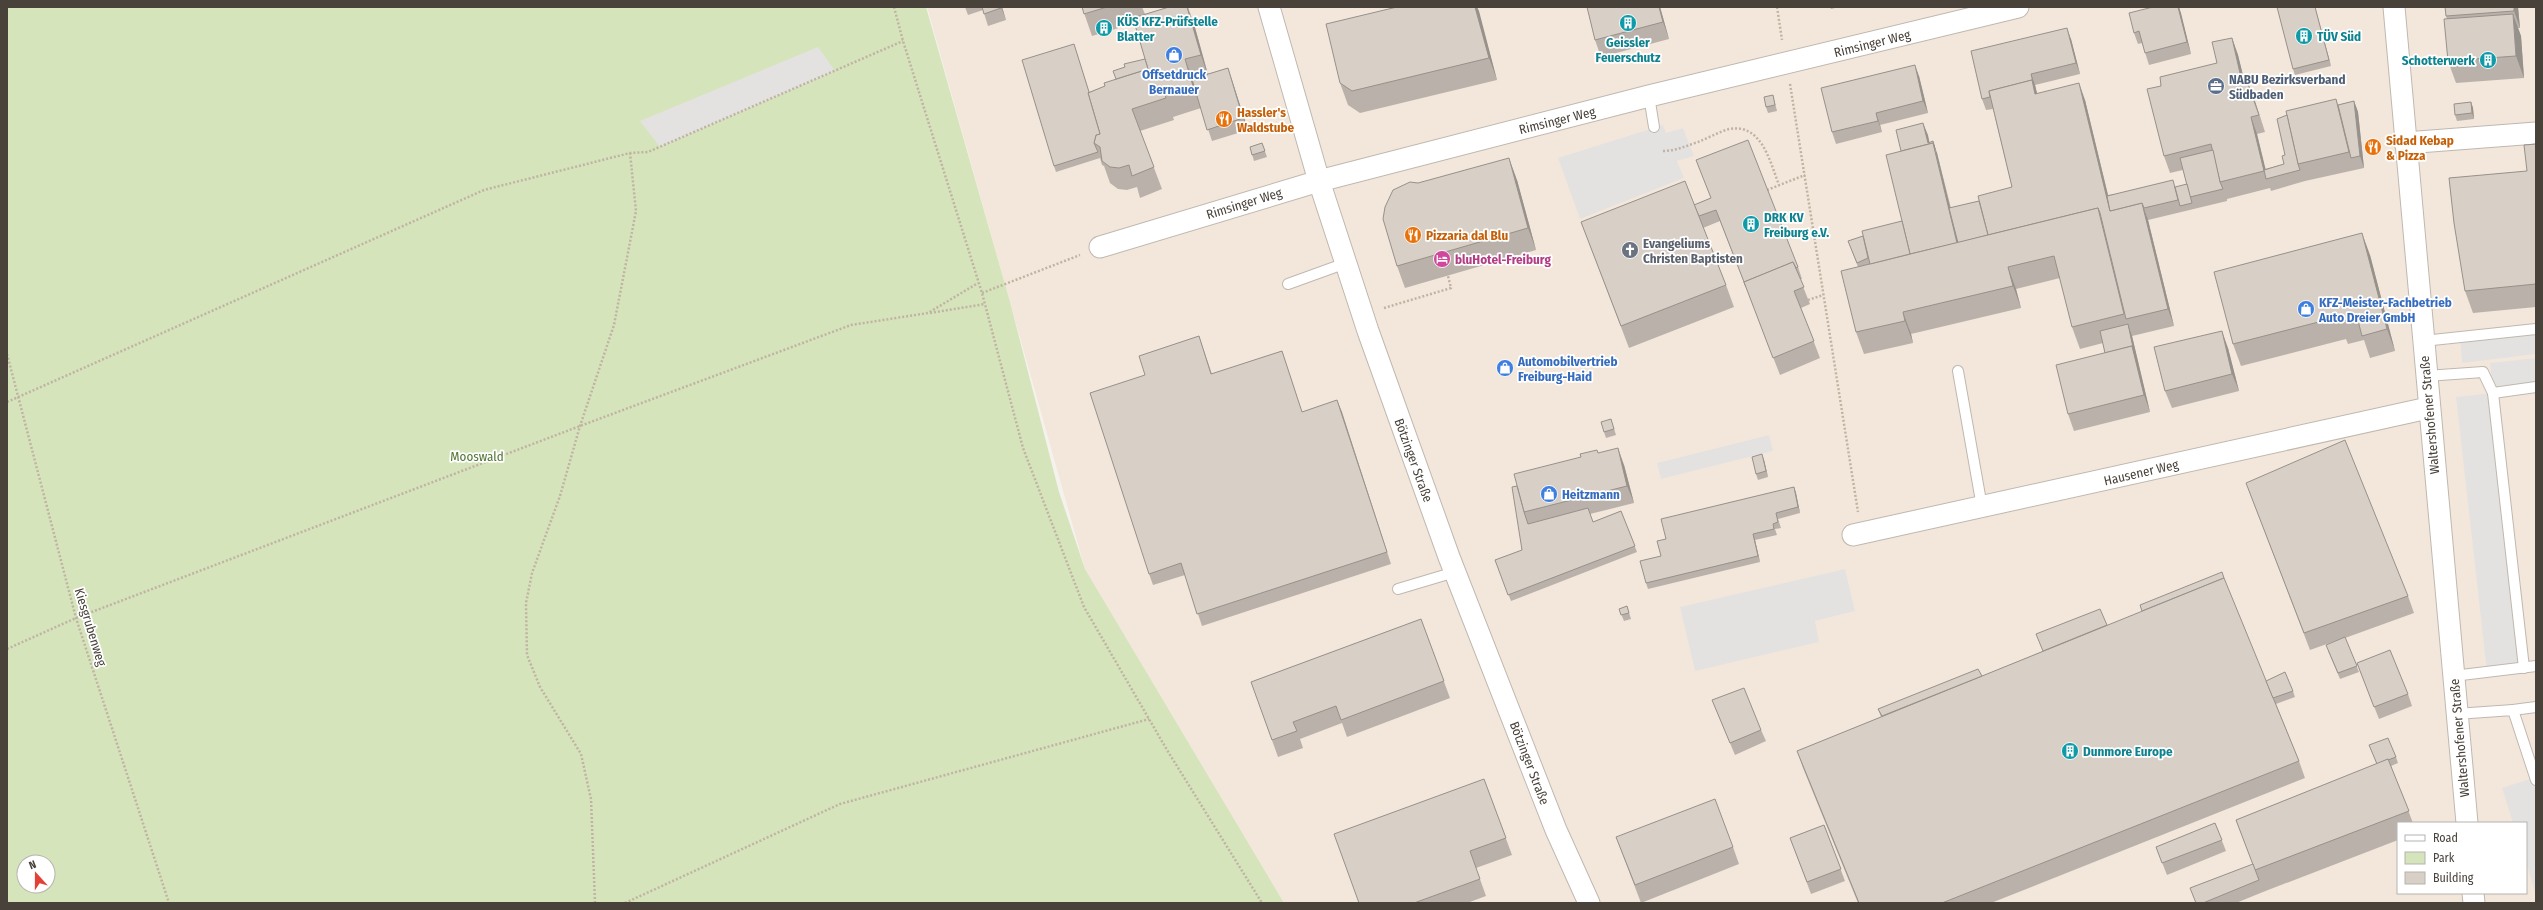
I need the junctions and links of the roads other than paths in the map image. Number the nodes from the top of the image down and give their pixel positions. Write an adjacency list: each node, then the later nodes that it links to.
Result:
1 (1269, 7): 8 (street, Bötzinger Straße)
2 (2018, 7): 4 (street, Rimsinger Weg)
3 (2394, 7): 7 (street, Waltershofener Straße)
4 (1649, 96): 5 (lane); 8 (street, Rimsinger Weg)
5 (1654, 127)
6 (2536, 133): 7 (street)
7 (2405, 143): 13 (street, Waltershofener Straße)
8 (1320, 181): 9 (street, Rimsinger Weg); 10 (street, Bötzinger Straße)
9 (1100, 247)
10 (1346, 263): 11 (lane); 21 (street, Bötzinger Straße)
11 (1288, 284)
12 (2536, 329): 13 (lane)
13 (2423, 341): 15 (street, Waltershofener Straße)
14 (1958, 371): 19 (lane)
15 (2426, 376): 17 (lane); 18 (street, Waltershofener Straße)
16 (2536, 387): 17 (lane)
17 (2493, 393): 24 (lane)
18 (2428, 408): 19 (street, Hausener Weg); 25 (street, Waltershofener Straße)
19 (1982, 507): 20 (street, Hausener Weg)
20 (1857, 534)
21 (1455, 572): 22 (lane); 31 (street, Bötzinger Straße)
22 (1398, 589)
23 (2536, 666): 24 (lane)
24 (2524, 668): 25 (lane)
25 (2453, 676): 28 (street, Waltershofener Straße)
26 (2536, 707): 27 (lane)
27 (2513, 710): 28 (lane); 29 (lane)
28 (2456, 714): 30 (street, Waltershofener Straße)
29 (2536, 780)
30 (2467, 822)
31 (1589, 903)

